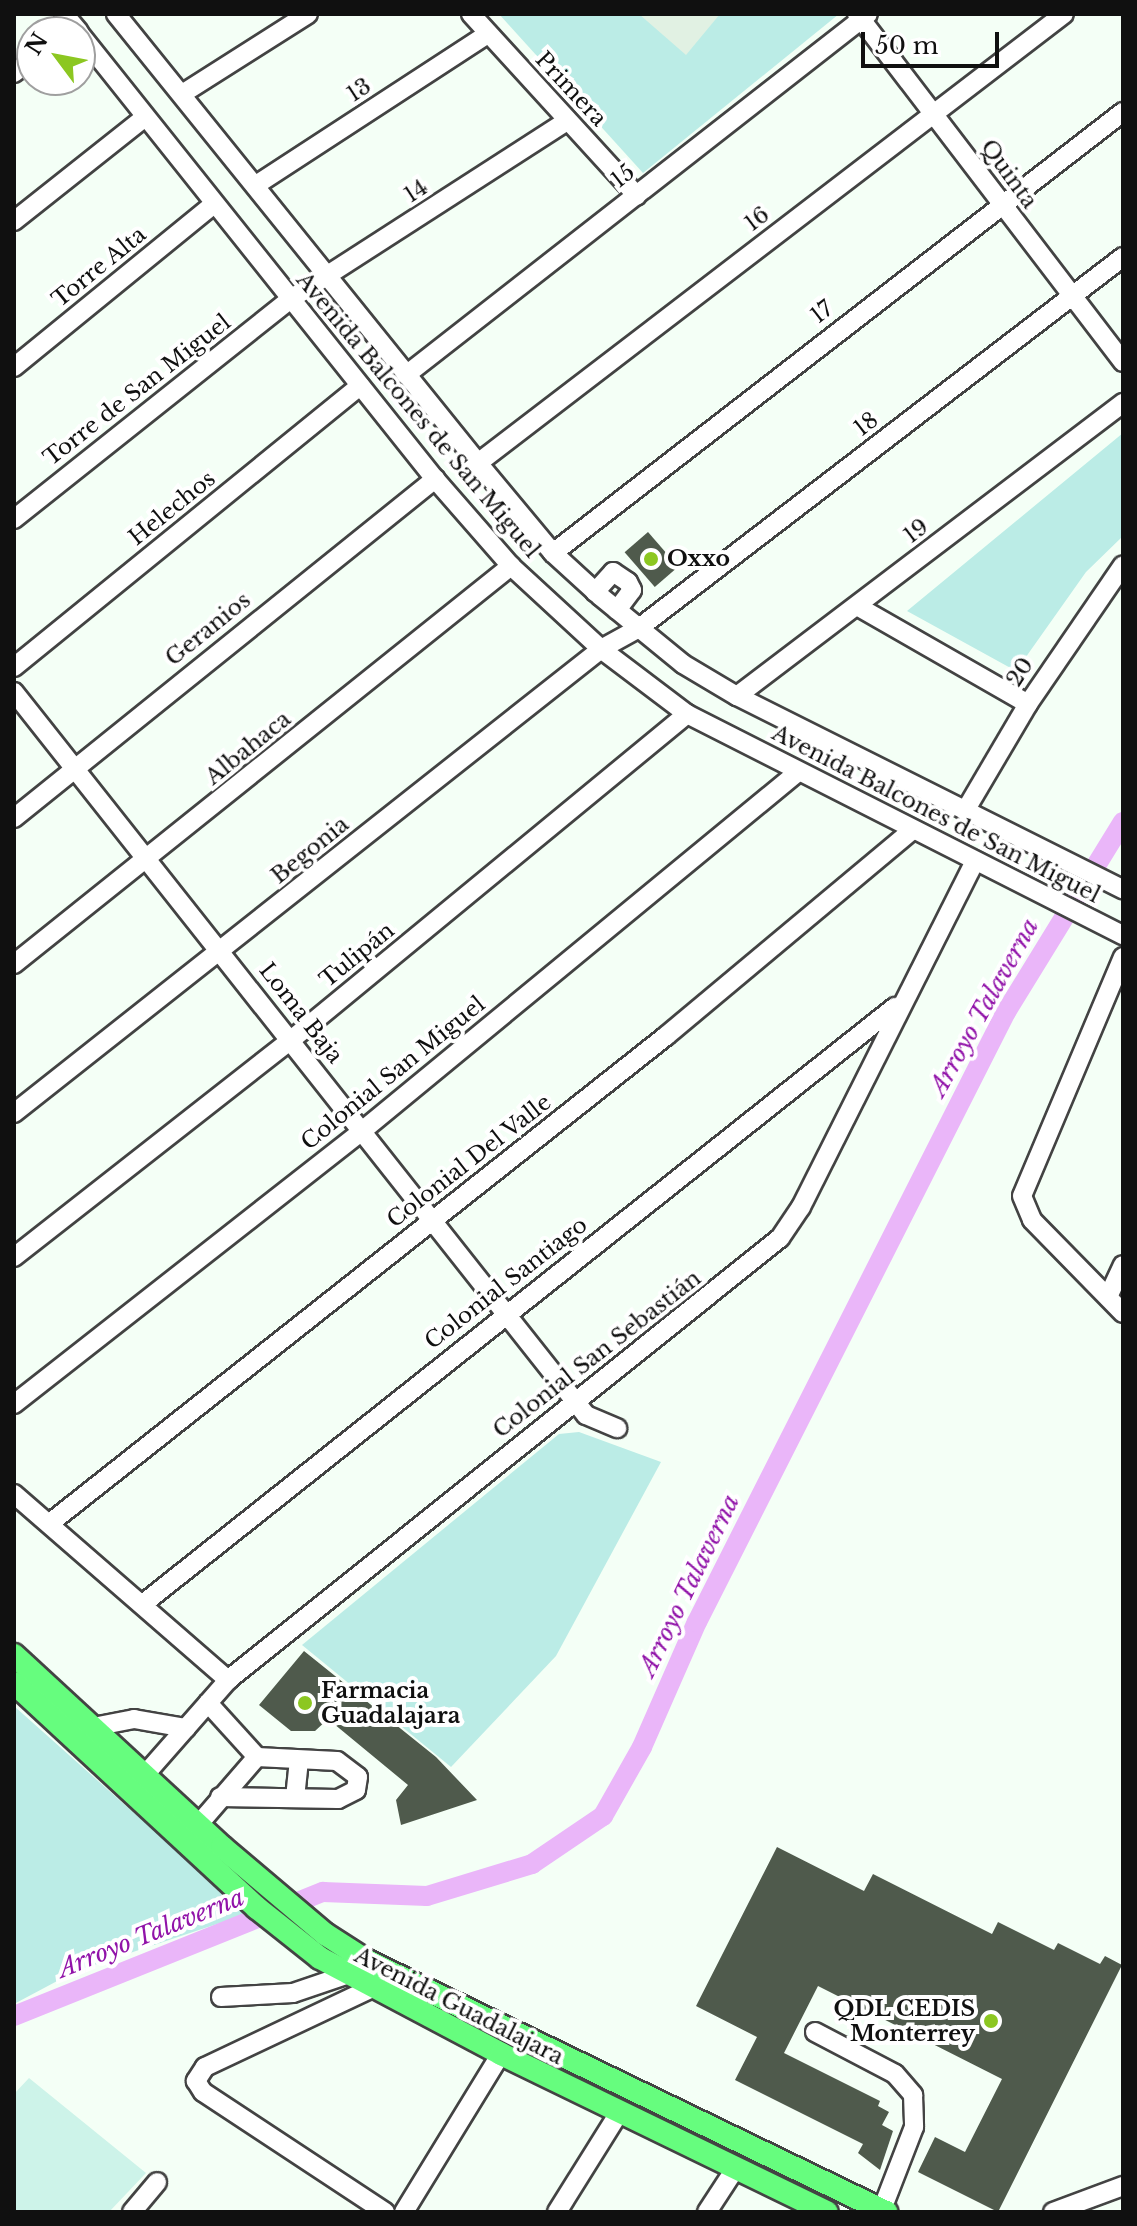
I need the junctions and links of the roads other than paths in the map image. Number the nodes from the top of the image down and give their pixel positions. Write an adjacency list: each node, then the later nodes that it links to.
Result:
1 (116, 14): 8 (street, Avenida Balcones de San Miguel)
2 (308, 14): 8 (street)
3 (471, 14): 6 (street, Primera)
4 (1064, 14): 10 (street, 16)
5 (862, 16): 10 (street, Quinta); 14 (street, 15)
6 (488, 34): 12 (street, Primera); 13 (street, 13)
7 (96, 56): 11 (street, Avenida Balcones de San Miguel)
8 (182, 94): 13 (street, Avenida Balcones de San Miguel)
9 (1123, 112): 16 (street, 17)
10 (937, 114): 16 (street, Quinta); 27 (street, 16)
11 (145, 117): 15 (street, Avenida Balcones de San Miguel); 17 (street)
12 (567, 121): 14 (street, Primera); 19 (street, 14)
13 (256, 185): 19 (street, Avenida Balcones de San Miguel)
14 (637, 196): 24 (street, 15)
15 (214, 204): 21 (street, Avenida Balcones de San Miguel); 23 (street, Torre Alta)
16 (1000, 204): 20 (street, Quinta); 30 (street, 17)
17 (14, 221)
18 (1123, 257): 20 (street, 18)
19 (328, 276): 21 (street, 14); 24 (street, Avenida Balcones de San Miguel)
20 (1074, 294): 22 (street, Quinta); 36 (street, 18)
21 (289, 300): 25 (street, Avenida Balcones de San Miguel); 29 (street, Torre de San Miguel)
22 (1123, 362)
23 (14, 367)
24 (406, 375): 27 (street, Avenida Balcones de San Miguel)
25 (360, 386): 28 (street, Avenida Balcones de San Miguel); 38 (street, Helechos)
26 (1123, 403): 34 (street, 19)
27 (478, 463): 30 (street, Avenida Balcones de San Miguel)
28 (435, 479): 32 (street, Avenida Balcones de San Miguel); 43 (street, Geranios)
29 (14, 519)
30 (553, 553): 33 (street, Avenida Balcones de San Miguel)
31 (1123, 565): 41 (street, 20)
32 (511, 566): 37 (street, Avenida Balcones de San Miguel); 48 (street, Albahaca)
33 (595, 592): 35 (street, Avenida Balcones de San Miguel); 35 (street)
34 (857, 606): 40 (street, 19); 41 (street)
35 (617, 610): 36 (street, Avenida Balcones de San Miguel)
36 (639, 628): 37 (street, Begonia); 40 (street, Avenida Balcones de San Miguel)
37 (601, 649): 42 (street, Avenida Balcones de San Miguel); 52 (street, Begonia)
38 (14, 667)
39 (14, 692): 43 (street, Loma Baja)
40 (737, 696): 45 (street, Avenida Balcones de San Miguel)
41 (1028, 704): 45 (street, 20)
42 (687, 714): 44 (street, Avenida Balcones de San Miguel); 56 (street, Tulipán)
43 (74, 770): 46 (street, Geranios); 48 (street, Loma Baja)
44 (798, 772): 47 (street, Avenida Balcones de San Miguel); 58 (street, Colonial San Miguel)
45 (965, 811): 50 (street, Avenida Balcones de San Miguel)
46 (14, 818)
47 (912, 830): 49 (street, Avenida Balcones de San Miguel); 59 (street, Colonial Del Valle)
48 (149, 859): 52 (street, Loma Baja); 54 (street, Albahaca)
49 (975, 861): 51 (street, Avenida Balcones de San Miguel); 55 (street, Colonial San Sebastián)
50 (1122, 889)
51 (1117, 932)
52 (222, 951): 56 (street, Loma Baja); 57 (street, Begonia)
53 (1123, 957): 62 (street)
54 (14, 964)
55 (900, 1003): 64 (street, Colonial Santiago); 65 (street, Colonial San Sebastián)
56 (291, 1040): 58 (street, Loma Baja); 60 (street, Tulipán)
57 (14, 1113)
58 (362, 1131): 59 (street, Loma Baja); 66 (street, Colonial San Miguel)
59 (433, 1220): 64 (street, Loma Baja); 69 (street, Colonial Del Valle)
60 (14, 1257)
61 (1123, 1265): 62 (street)
62 (1108, 1297): 63 (street)
63 (1123, 1313)
64 (504, 1315): 65 (street, Loma Baja); 70 (street, Colonial Santiago)
65 (574, 1400): 67 (street, Loma Baja); 72 (street, Colonial San Sebastián)
66 (14, 1404)
67 (617, 1428)
68 (14, 1494): 69 (street)
69 (50, 1523): 70 (street)
70 (144, 1603): 72 (street)
71 (14, 1655): 75 (main road, Avenida Guadalajara)
72 (228, 1680): 74 (street, Colonial San Sebastián)
73 (14, 1683): 79 (main road, Avenida Guadalajara)
74 (208, 1703): 76 (street, Colonial San Sebastián); 77 (street)
75 (93, 1727): 76 (street); 79 (main road, Avenida Guadalajara)
76 (186, 1728): 79 (street, Colonial San Sebastián)
77 (257, 1757): 78 (street); 80 (street)
78 (299, 1761): 81 (street); 81 (street)
79 (138, 1784): 82 (main road, Avenida Guadalajara); 83 (main road, Avenida Guadalajara)
80 (220, 1797): 81 (street); 82 (street)
81 (295, 1798)
82 (198, 1825): 92 (main road, Avenida Guadalajara)
83 (349, 1974): 84 (main road, Avenida Guadalajara); 85 (street)
84 (372, 1988): 87 (main road, Avenida Guadalajara); 95 (street)
85 (221, 1997)
86 (815, 2032): 94 (street)
87 (501, 2054): 88 (main road, Avenida Guadalajara); 96 (street)
88 (620, 2111): 89 (main road, Avenida Guadalajara); 97 (street)
89 (735, 2169): 98 (street); 99 (main road, Avenida Guadalajara)
90 (157, 2182): 93 (street)
91 (1123, 2186): 100 (street)
92 (853, 2204): 94 (main road, Avenida Guadalajara)
93 (143, 2209)
94 (883, 2211)
95 (385, 2212)
96 (404, 2212)
97 (557, 2212)
98 (707, 2212)
99 (827, 2212)
100 (1053, 2212)

